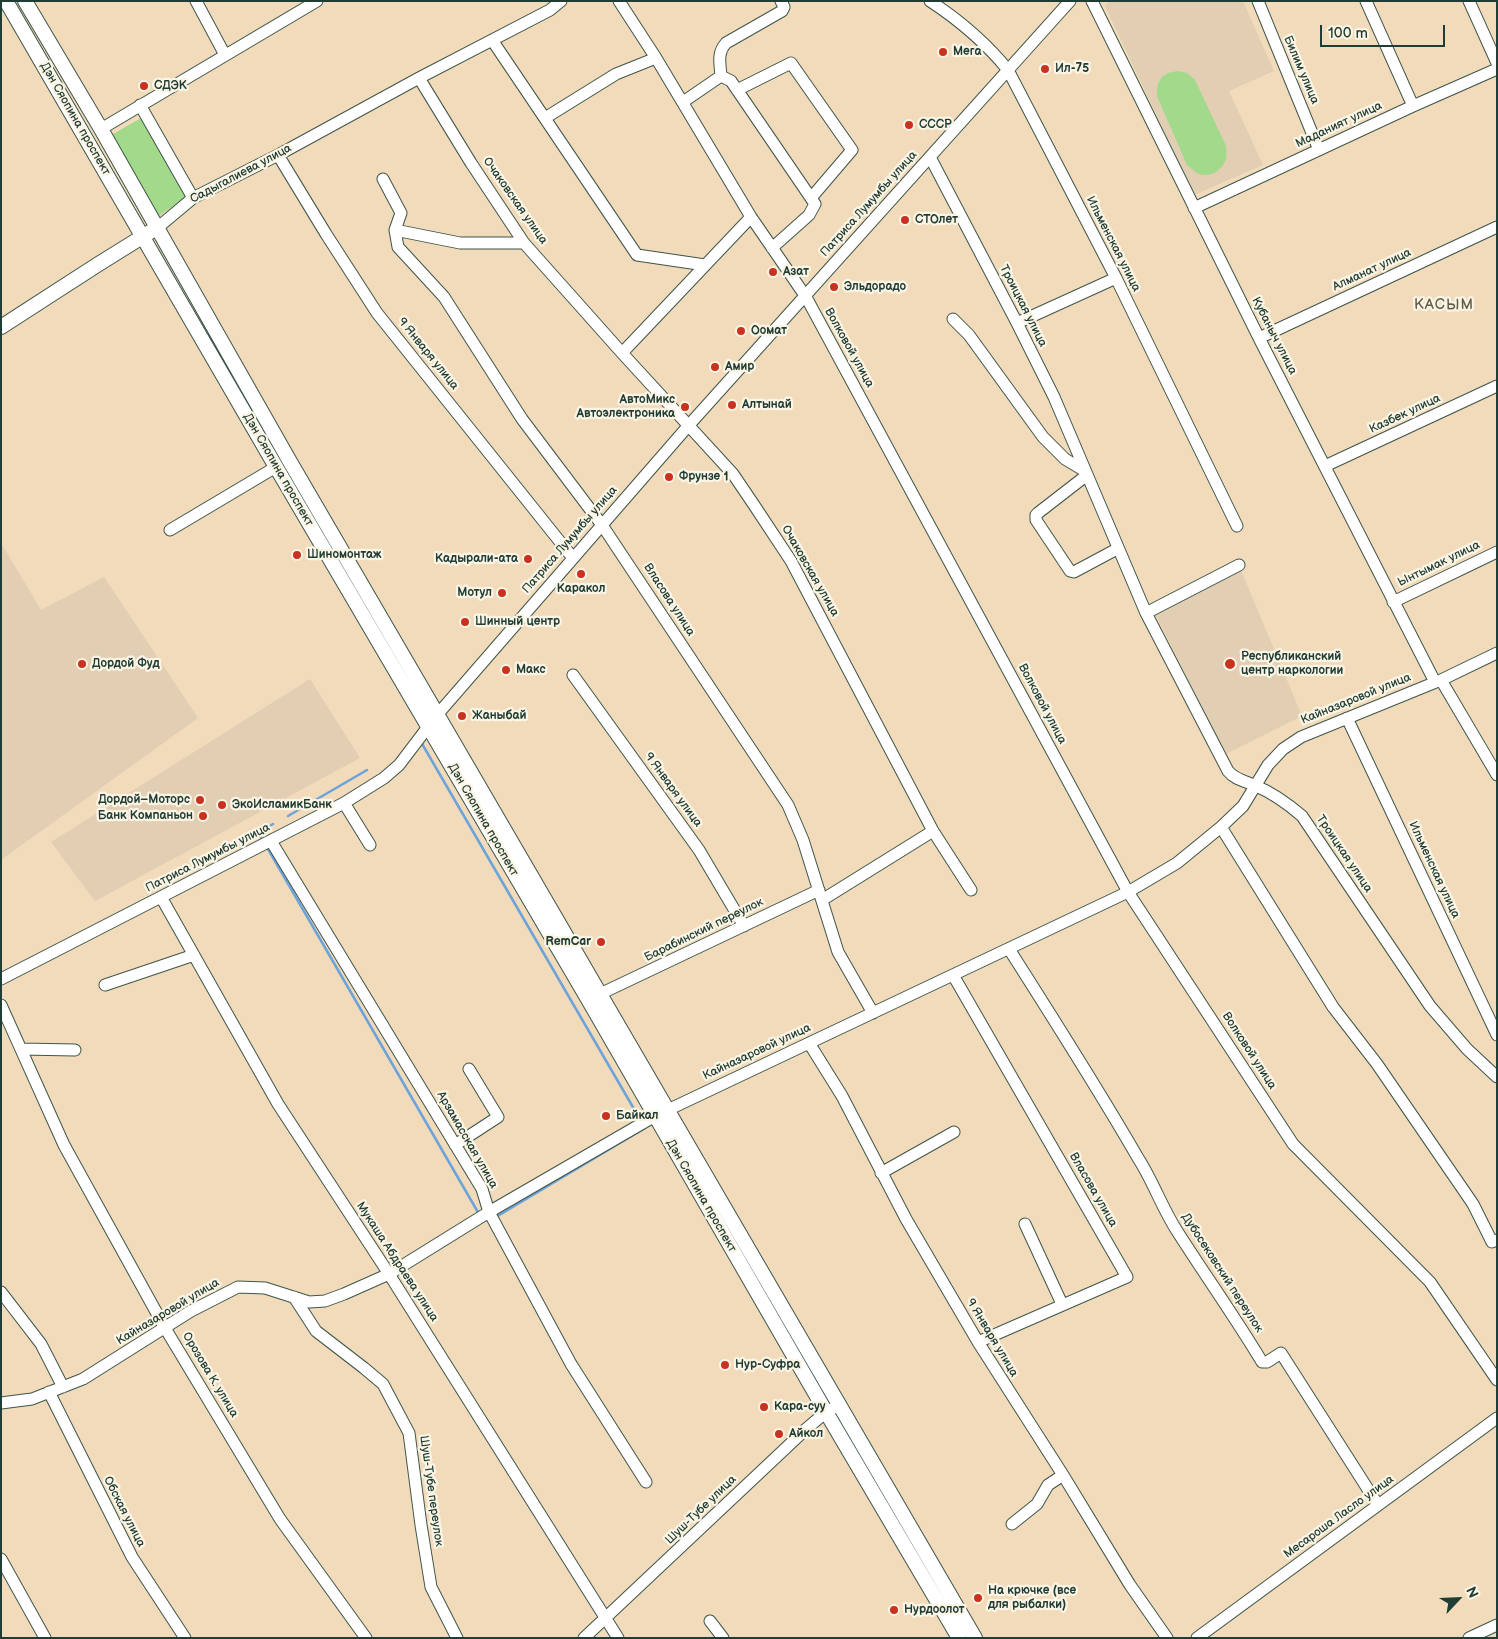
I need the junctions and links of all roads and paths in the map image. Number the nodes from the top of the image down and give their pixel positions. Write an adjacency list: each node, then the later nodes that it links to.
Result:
1 (6, 1): 40 (main road, Дэн Сяопина проспект)
2 (25, 1): 28 (main road, Дэн Сяопина проспект)
3 (196, 1): 16 (street)
4 (317, 1): 14 (street)
5 (561, 1): 15 (street, Садыгалиева улица)
6 (619, 1): 17 (street, Волковой улица)
7 (781, 1): 21 (street)
8 (930, 1): 20 (street, Ильменская улица)
9 (1070, 1): 20 (street, Патриса Лумумбы улица)
10 (1092, 1): 35 (street, Кубаныч улица)
11 (1258, 1): 29 (street, Билим улица)
12 (1366, 1): 26 (street)
13 (1469, 1): 18 (street)
14 (298, 6): 16 (street)
15 (492, 40): 22 (street, Садыгалиева улица); 27 (street)
16 (225, 54): 25 (street)
17 (656, 58): 24 (street, Волковой улица); 27 (street)
18 (1497, 63)
19 (1497, 69): 26 (street, Маданият улица)
20 (1008, 70): 31 (street, Патриса Лумумбы улица); 44 (street, Ильменская улица)
21 (721, 76): 23 (street); 24 (street)
22 (419, 78): 30 (street, Садыгалиева улица); 41 (street, Очаковская улица)
23 (737, 90): 34 (street); 34 (street)
24 (683, 102): 36 (street, Волковой улица)
25 (140, 105): 28 (street); 33 (street)
26 (1412, 106): 29 (street, Маданият улица)
27 (545, 118): 43 (street)
28 (100, 129): 38 (main road, Дэн Сяопина проспект)
29 (1319, 150): 35 (street, Маданият улица)
30 (278, 155): 33 (street, Садыгалиева улица); 61 (street, 9 Января улица)
31 (930, 157): 45 (street, Патриса Лумумбы улица); 47 (street, Троицкая улица)
32 (383, 179): 39 (street, Власова улица)
33 (193, 198): 38 (street, Садыгалиева улица)
34 (811, 198): 42 (street)
35 (1194, 208): 49 (street, Кубаныч улица)
36 (751, 217): 42 (street, Волковой улица); 43 (street)
37 (1497, 227): 49 (street, Алманат улица)
38 (156, 228): 40 (main road, Садыгалиева улица); 68 (main road, Дэн Сяопина проспект)
39 (395, 230): 41 (street); 56 (street, Власова улица)
40 (142, 237): 48 (main road, Садыгалиева улица); 54 (main road, Дэн Сяопина проспект)
41 (524, 243): 50 (street, Очаковская улица)
42 (772, 248): 45 (street, Волковой улица)
43 (705, 265): 50 (street)
44 (1116, 278): 47 (street); 57 (street, Ильменская улица)
45 (806, 296): 52 (street, Патриса Лумумбы улица); 79 (street, Волковой улица)
46 (953, 319): 55 (street)
47 (1017, 323): 55 (street, Троицкая улица)
48 (1, 327)
49 (1259, 338): 53 (street, Кубаныч улица)
50 (622, 353): 52 (street, Очаковская улица)
51 (1497, 386): 53 (street, Казбек улица)
52 (689, 425): 56 (street, Патриса Лумумбы улица); 75 (street, Очаковская улица)
53 (1325, 466): 63 (street, Кубаныч улица)
54 (276, 467): 58 (street); 70 (main road, Дэн Сяопина проспект)
55 (1086, 473): 59 (street, Троицкая улица); 59 (street)
56 (602, 525): 61 (street, Патриса Лумумбы улица); 80 (street, Власова улица)
57 (1237, 526)
58 (170, 530)
59 (1117, 549): 64 (street, Троицкая улица)
60 (1497, 552): 63 (street, Ынтымак улица)
61 (573, 558): 68 (street, Патриса Лумумбы улица)
62 (1239, 565): 64 (street)
63 (1393, 602): 67 (street, Кубаныч улица)
64 (1146, 613): 72 (street, Троицкая улица)
65 (1497, 653): 67 (street, Кайназаровой улица)
66 (573, 675): 83 (street, 9 Января улица)
67 (1438, 681): 69 (street, Кайназаровой улица); 71 (street, Кубаныч улица)
68 (437, 715): 70 (street, Патриса Лумумбы улица); 82 (main road, Дэн Сяопина проспект)
69 (1347, 718): 72 (street, Кайназаровой улица); 92 (street, Ильменская улица)
70 (428, 726): 73 (street, Патриса Лумумбы улица); 82 (main road, Дэн Сяопина проспект)
71 (1497, 775)
72 (1256, 786): 74 (street, Кайназаровой улица); 97 (street, Троицкая улица)
73 (344, 803): 76 (street, Патриса Лумумбы улица); 77 (street)
74 (1221, 827): 79 (street, Кайназаровой улица); 104 (street)
75 (933, 831): 78 (street, Очаковская улица); 80 (street)
76 (271, 841): 81 (street, Патриса Лумумбы улица); 100 (street, Арзамасская улица)
77 (370, 845)
78 (971, 890)
79 (1128, 892): 84 (street, Кайназаровой улица); 111 (street, Волковой улица)
80 (820, 895): 83 (street, Барабинский переулок); 91 (street, Власова улица)
81 (161, 897): 85 (street, Мукаша Абдраева улица); 87 (street, Патриса Лумумбы улица)
82 (542, 907): 89 (main road, Дэн Сяопина проспект); 98 (main road, Дэн Сяопина проспект)
83 (744, 926): 89 (street, Барабинский переулок)
84 (1009, 949): 86 (street, Кайназаровой улица); 120 (street, Дубосековский переулок)
85 (194, 955): 88 (street); 105 (street, Мукаша Абдраева улица)
86 (953, 975): 91 (street, Кайназаровой улица); 108 (street, Власова улица)
87 (1, 979)
88 (105, 985)
89 (600, 994): 98 (main road, Дэн Сяопина проспект)
90 (1, 1005): 94 (street, Орозова К. улица)
91 (873, 1013): 93 (street, Кайназаровой улица)
92 (1497, 1035)
93 (809, 1043): 98 (street, Кайназаровой улица); 101 (street, 9 Января улица)
94 (21, 1049): 95 (street); 109 (street, Орозова К. улица)
95 (75, 1050)
96 (469, 1070): 100 (street)
97 (1497, 1077)
98 (661, 1113): 102 (street, Кайназаровой улица); 115 (main road, Дэн Сяопина проспект); 116 (main road, Дэн Сяопина проспект)
99 (954, 1132): 101 (street)
100 (455, 1144): 102 (street, Арзамасская улица)
101 (881, 1173): 110 (street, 9 Января улица)
102 (489, 1212): 105 (street, Кайназаровой улица); 119 (street, Арзамасская улица)
103 (1025, 1224): 108 (street)
104 (1497, 1240)
105 (389, 1274): 107 (street, Кайназаровой улица); 123 (street, Мукаша Абдраева улица)
106 (1, 1292): 112 (street)
107 (294, 1297): 109 (street, Кайназаровой улица); 129 (street, Шуш-Тубе переулок)
108 (1062, 1304): 110 (street, Власова улица)
109 (166, 1328): 112 (street, Кайназаровой улица); 128 (street, Орозова К. улица)
110 (978, 1342): 118 (street, 9 Января улица)
111 (1497, 1380)
112 (63, 1387): 113 (street, Кайназаровой улица)
113 (49, 1392): 114 (street, Кайназаровой улица); 127 (street, Обская улица)
114 (1, 1403)
115 (839, 1405): 116 (street, Шуш-Тубе улица); 134 (main road, Дэн Сяопина проспект)
116 (826, 1412): 123 (street, Шуш-Тубе улица); 133 (main road, Дэн Сяопина проспект)
117 (1497, 1418): 120 (street, Месароша Ласло улица)
118 (1063, 1475): 121 (street); 135 (street, 9 Января улица)
119 (646, 1482)
120 (1378, 1505): 136 (street, Месароша Ласло улица)
121 (1012, 1524)
122 (1, 1559): 126 (street)
123 (606, 1619): 130 (street, Шуш-Тубе улица); 131 (street, Мукаша Абдраева улица)
124 (710, 1621): 132 (street)
125 (1497, 1625): 137 (street)
126 (46, 1638)
127 (185, 1638)
128 (366, 1638)
129 (458, 1638)
130 (584, 1638)
131 (618, 1638)
132 (723, 1638)
133 (959, 1638)
134 (975, 1638)
135 (1167, 1638)
136 (1197, 1638)
137 (1469, 1638)

